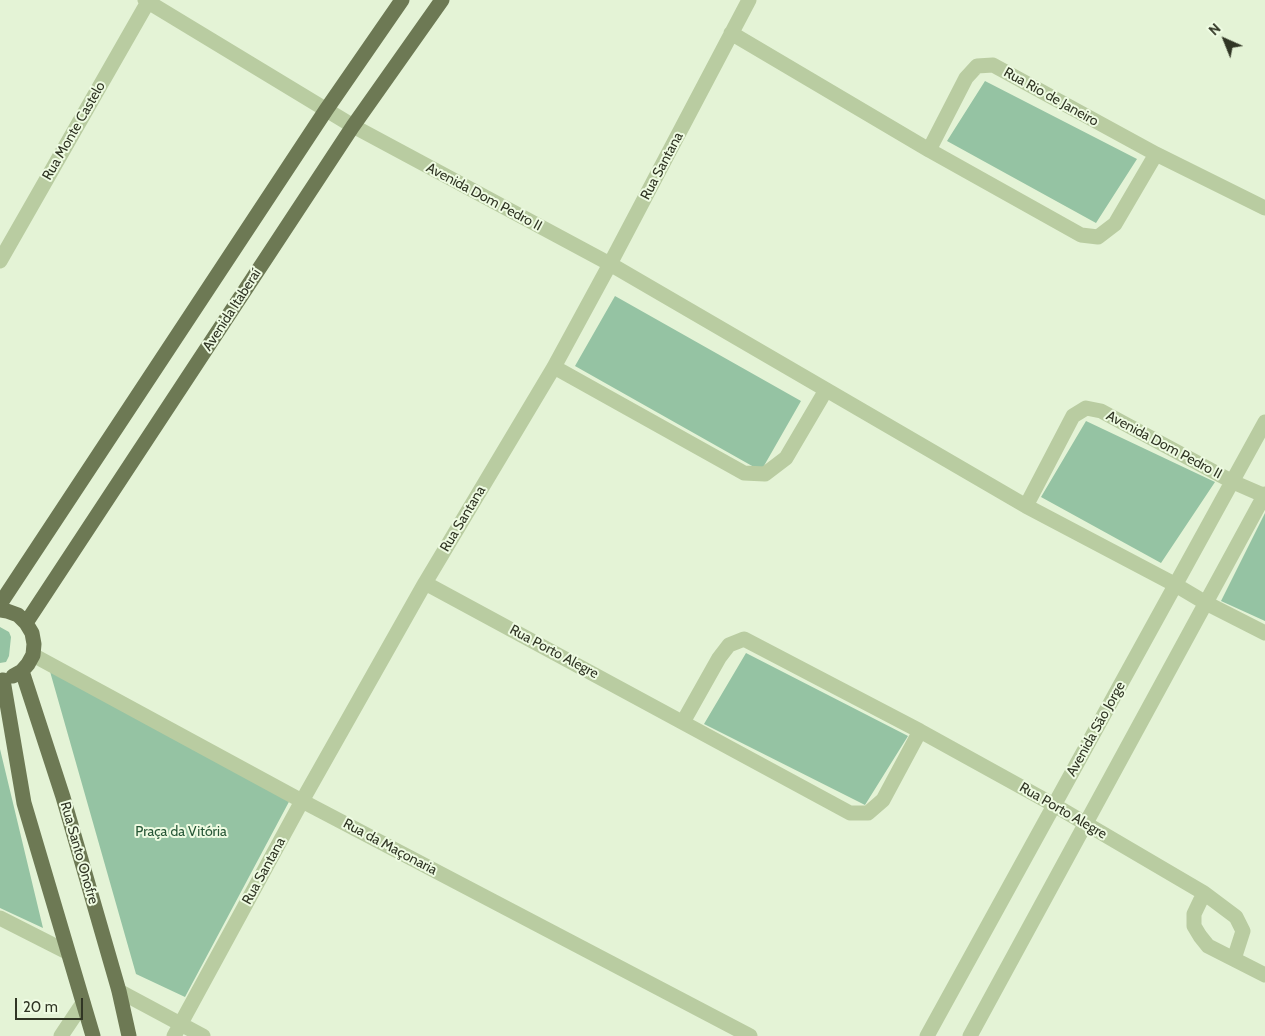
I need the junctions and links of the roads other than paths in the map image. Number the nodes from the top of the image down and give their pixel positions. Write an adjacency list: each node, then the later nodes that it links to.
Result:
1 (402, 0): 6 (main road)
2 (442, 0): 7 (main road, Avenida Itaberaí)
3 (749, 0): 5 (street, Rua Santana)
4 (147, 1): 6 (street, Avenida Dom Pedro II); 11 (street, Rua Monte Castelo)
5 (731, 34): 8 (street); 13 (street, Rua Santana)
6 (326, 110): 7 (street, Avenida Dom Pedro II); 23 (main road)
7 (353, 126): 13 (street, Avenida Dom Pedro II); 25 (main road, Avenida Itaberaí)
8 (929, 150): 9 (street); 9 (street, Rua Rio de Janeiro)
9 (1156, 154): 10 (street, Rua Rio de Janeiro)
10 (1265, 208)
11 (6, 236): 12 (street, Rua Monte Castelo)
12 (0, 261)
13 (610, 264): 14 (street, Rua Santana); 15 (street, Avenida Dom Pedro II)
14 (554, 367): 15 (street); 20 (street, Rua Santana)
15 (826, 390): 19 (street, Avenida Dom Pedro II)
16 (1265, 422): 17 (street, Avenida São Jorge)
17 (1233, 482): 18 (street, Avenida Dom Pedro II); 19 (street, Avenida Dom Pedro II); 21 (street, Avenida São Jorge)
18 (1265, 495): 22 (street)
19 (1026, 506): 21 (street, Avenida Dom Pedro II)
20 (425, 583): 30 (street, Rua Porto Alegre); 32 (street, Rua Santana)
21 (1174, 584): 22 (street, Avenida Dom Pedro II); 33 (street, Avenida São Jorge)
22 (1206, 603): 26 (street, Avenida Dom Pedro II); 34 (street)
23 (0, 604)
24 (0, 610): 25 (main road)
25 (26, 623): 27 (main road)
26 (1265, 633)
27 (33, 654): 28 (main road); 32 (street, Rua da Maçonaria)
28 (22, 671): 29 (main road); 40 (main road, Rua Santo Onofre)
29 (2, 680): 37 (main road)
30 (683, 722): 31 (street, Rua Porto Alegre); 31 (street, Rua Porto Alegre)
31 (920, 731): 33 (street, Rua Porto Alegre)
32 (302, 801): 42 (street, Rua Santana); 47 (street, Rua da Maçonaria)
33 (1054, 805): 34 (street, Rua Porto Alegre); 48 (street, Avenida São Jorge)
34 (1086, 823): 35 (street, Rua Porto Alegre); 49 (street)
35 (1204, 893): 38 (street, Rua Porto Alegre); 38 (street)
36 (0, 918): 37 (street)
37 (67, 952): 41 (main road)
38 (1234, 960): 39 (street)
39 (1265, 975)
40 (119, 991): 42 (street); 45 (main road, Rua Santo Onofre)
41 (83, 1003): 43 (street); 44 (main road)
42 (177, 1030): 46 (street)
43 (61, 1036)
44 (93, 1036)
45 (129, 1036)
46 (203, 1036)
47 (750, 1036)
48 (927, 1036)
49 (970, 1036)

